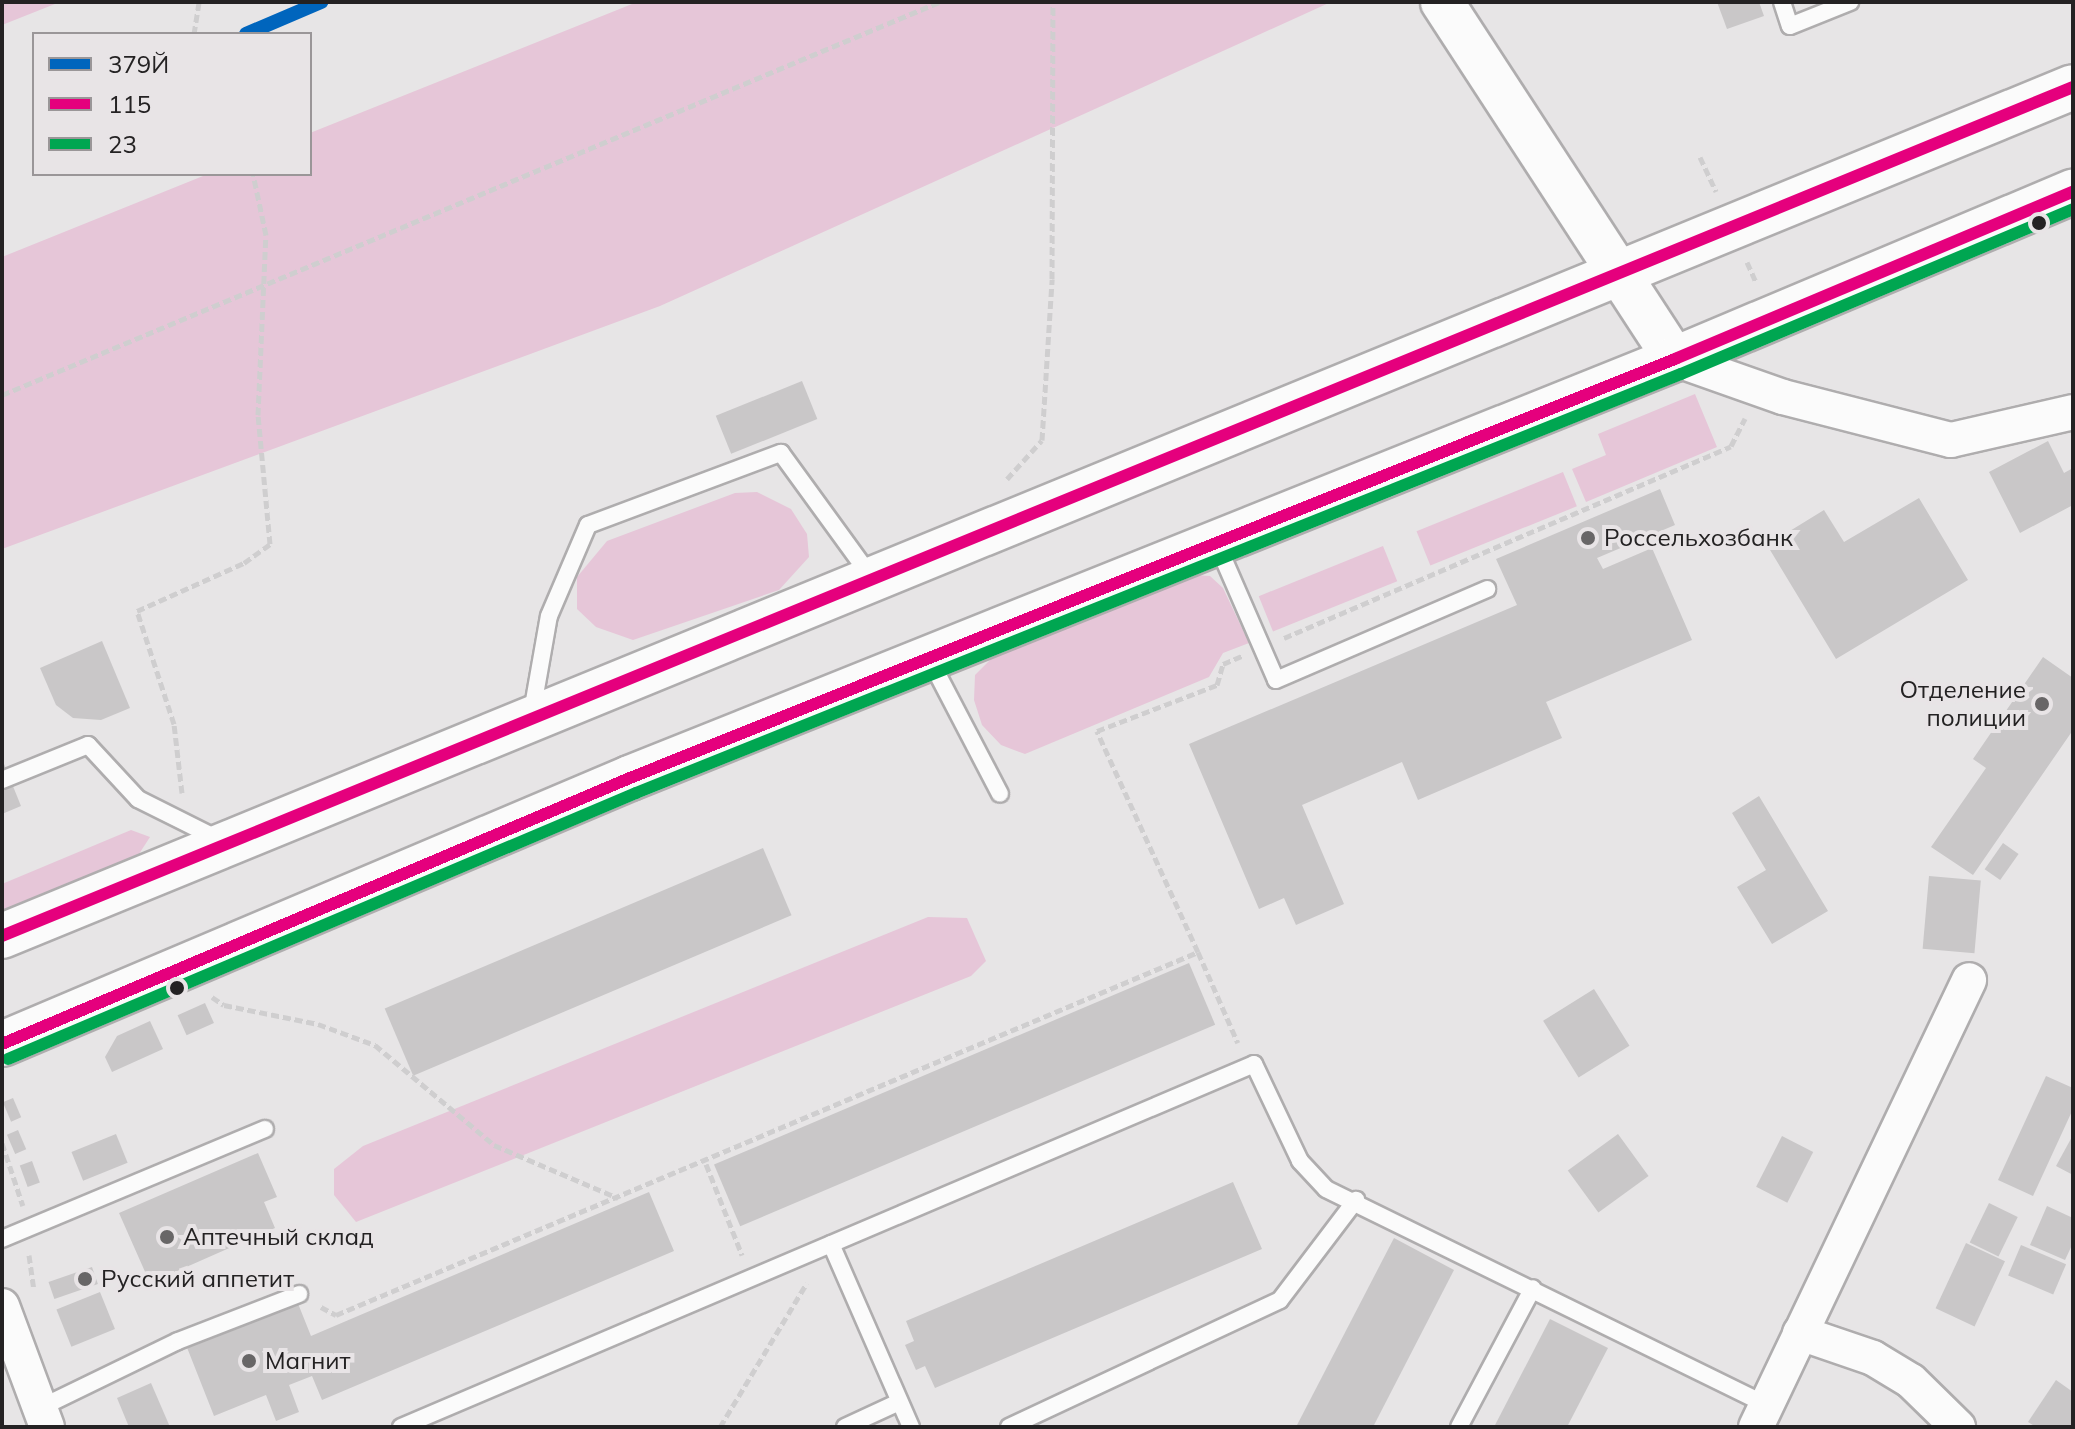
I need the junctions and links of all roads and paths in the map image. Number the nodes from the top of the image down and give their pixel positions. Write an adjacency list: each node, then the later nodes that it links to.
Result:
1 (199, 2): 7 (path)
2 (939, 2): 12 (path)
3 (1053, 2): 17 (path)
4 (1442, 2): 11 (street)
5 (1782, 2): 6 (lane)
6 (1850, 2)
7 (194, 32)
8 (2073, 87): 11 (main road)
9 (254, 176): 12 (path)
10 (2073, 192): 13 (main road)
11 (1621, 274): 13 (street); 19 (main road)
12 (268, 284): 14 (path); 26 (path)
13 (1675, 359): 15 (street); 18 (main road)
14 (2, 395)
15 (2073, 412)
16 (1731, 446): 21 (path)
17 (994, 485)
18 (1216, 542): 21 (lane); 22 (main road)
19 (875, 582): 23 (main road); 23 (lane)
20 (1487, 589): 21 (lane)
21 (1262, 648): 29 (path)
22 (928, 657): 25 (lane); 32 (main road)
23 (531, 718): 27 (main road)
24 (2, 780): 26 (lane)
25 (1000, 794)
26 (184, 822): 27 (lane)
27 (228, 844): 28 (main road)
28 (2, 936)
29 (1198, 952): 33 (path); 36 (path)
30 (1969, 980): 47 (street)
31 (205, 992): 37 (path)
32 (10, 1045)
33 (1249, 1066): 38 (lane); 41 (lane)
34 (265, 1129): 39 (lane)
35 (2, 1143): 39 (path)
36 (705, 1163): 37 (path); 42 (path)
37 (619, 1199): 44 (path)
38 (1356, 1200): 43 (lane); 55 (lane)
39 (25, 1230): 40 (lane); 45 (path)
40 (2, 1239)
41 (831, 1244): 42 (lane); 48 (lane); 52 (path)
42 (751, 1278): 51 (lane)
43 (1533, 1288): 49 (lane); 56 (lane)
44 (299, 1294): 50 (lane)
45 (37, 1297)
46 (2, 1306): 50 (street)
47 (1800, 1333): 49 (street); 57 (street)
48 (899, 1402): 53 (lane); 54 (lane)
49 (1761, 1416)
50 (43, 1418)
51 (401, 1427)
52 (720, 1427)
53 (845, 1427)
54 (911, 1427)
55 (1009, 1427)
56 (1459, 1427)
57 (1958, 1427)

